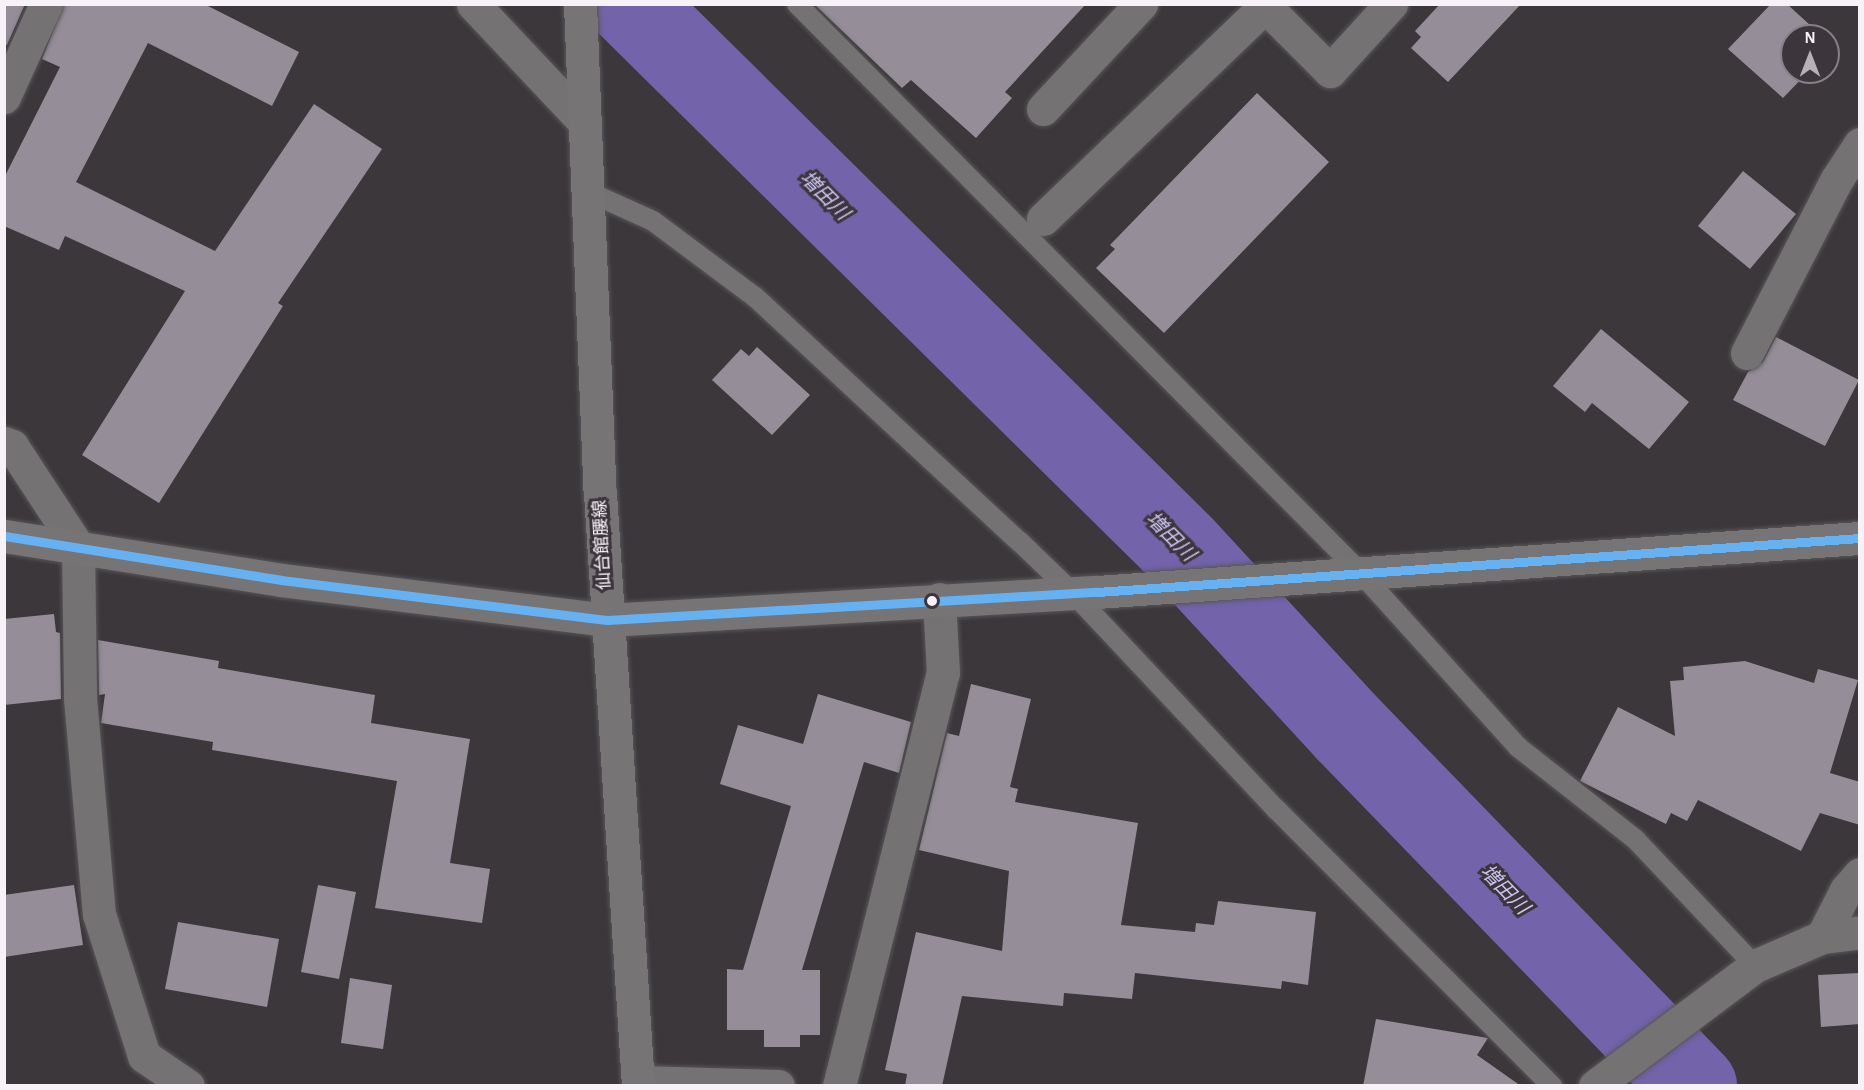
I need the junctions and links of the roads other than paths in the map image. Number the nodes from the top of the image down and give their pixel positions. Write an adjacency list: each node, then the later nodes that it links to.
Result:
1 (46, 4): 7 (street)
2 (473, 4): 9 (street)
3 (580, 4): 9 (street, 仙台館腰線)
4 (797, 4): 18 (lane)
5 (1141, 4): 8 (street)
6 (1391, 4): 12 (street)
7 (4, 97)
8 (1043, 109)
9 (585, 123): 11 (street, 仙台館腰線)
10 (1860, 144): 13 (street)
11 (589, 192): 19 (lane); 21 (street, 仙台館腰線)
12 (1043, 219)
13 (1747, 353)
14 (4, 443): 17 (street)
15 (4, 536): 17 (street)
16 (1860, 538): 18 (street)
17 (78, 547): 21 (street); 27 (street)
18 (1350, 572): 19 (street); 25 (lane)
19 (1084, 592): 20 (street); 30 (lane)
20 (939, 599): 21 (street); 29 (street)
21 (607, 620): 26 (street, 仙台館腰線)
22 (1860, 874): 24 (street)
23 (1860, 932): 24 (street)
24 (1822, 937): 25 (street)
25 (1750, 970): 31 (street)
26 (638, 1084): 28 (street)
27 (188, 1086)
28 (778, 1086)
29 (839, 1086)
30 (1552, 1086)
31 (1595, 1086)

